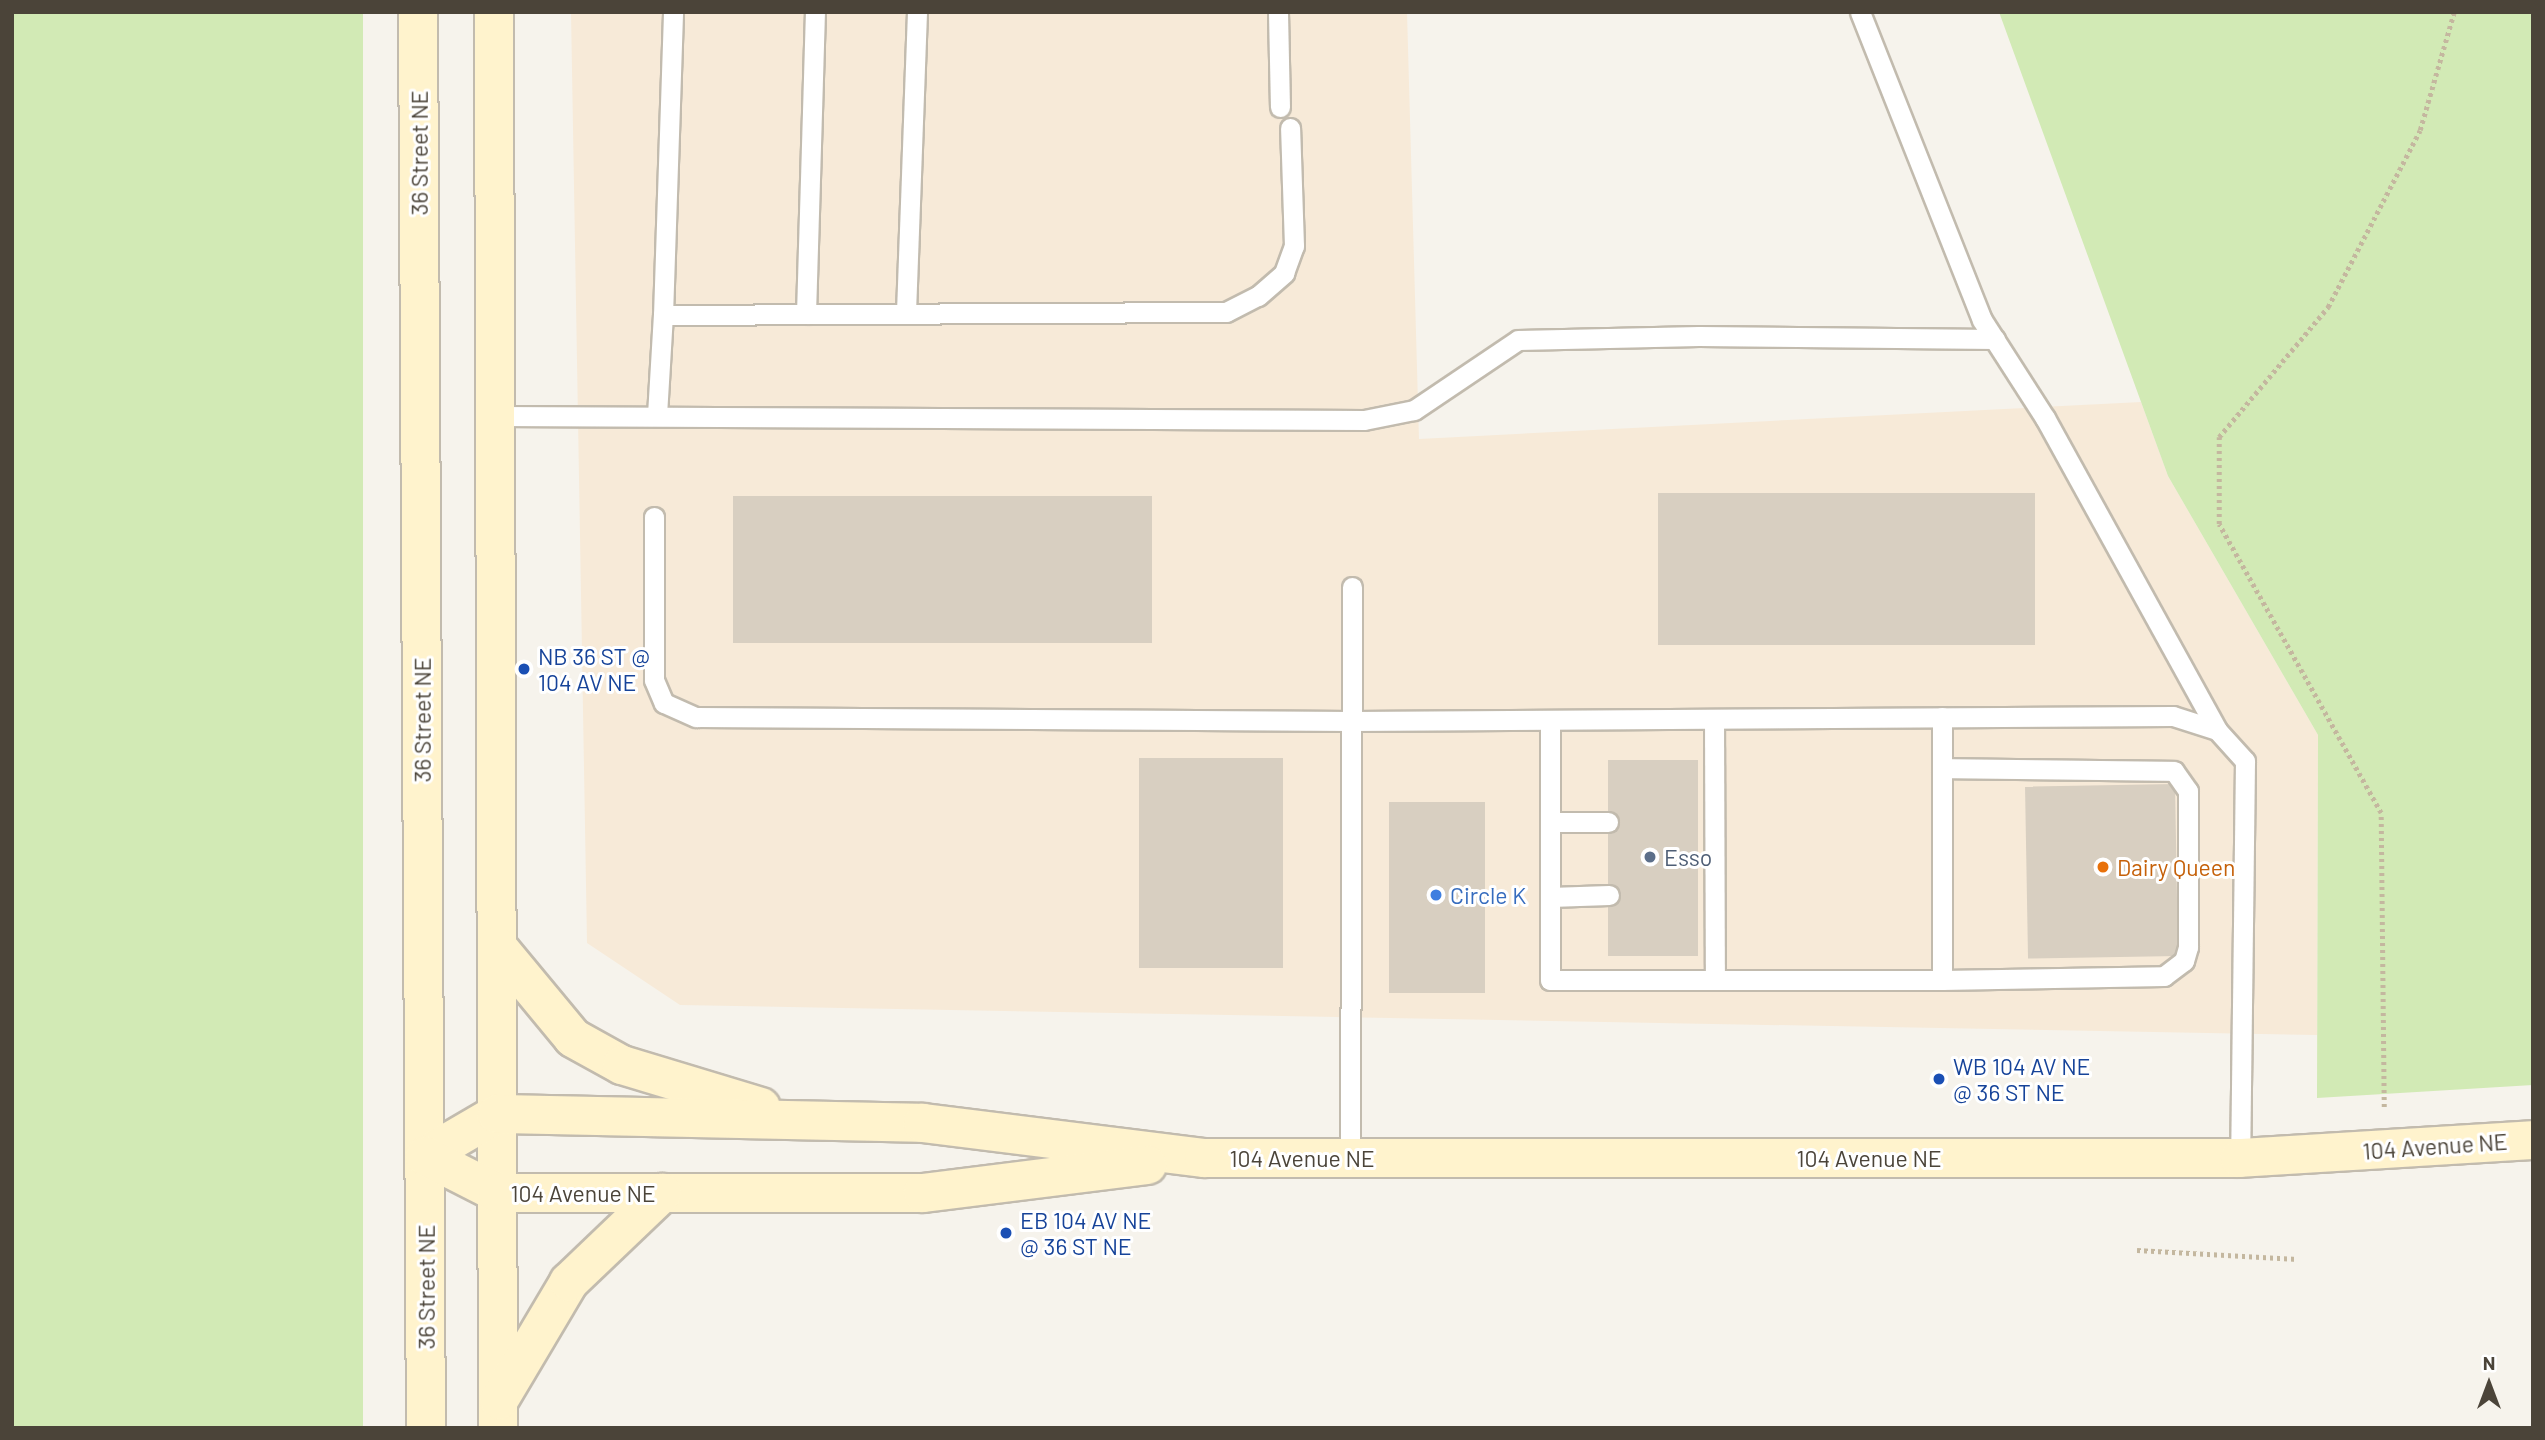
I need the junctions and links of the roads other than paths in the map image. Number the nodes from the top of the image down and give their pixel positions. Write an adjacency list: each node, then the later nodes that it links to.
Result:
1 (418, 12): 34 (street, 36 Street NE)
2 (494, 12): 15 (street)
3 (673, 12): 12 (lane)
4 (815, 12): 11 (lane)
5 (917, 12): 10 (lane)
6 (1278, 12): 8 (lane)
7 (1860, 12): 13 (lane)
8 (1280, 107)
9 (1290, 128): 10 (lane)
10 (906, 312): 11 (lane)
11 (806, 314): 12 (lane)
12 (663, 315): 14 (lane)
13 (1995, 340): 14 (lane); 22 (lane)
14 (657, 415): 15 (lane)
15 (495, 416): 28 (street)
16 (654, 517): 21 (lane)
17 (1352, 587): 21 (lane)
18 (1942, 717): 19 (lane); 22 (lane); 23 (lane)
19 (1714, 719): 20 (lane); 29 (lane)
20 (1550, 720): 21 (lane); 24 (lane)
21 (1352, 721): 36 (lane)
22 (2217, 730): 37 (lane)
23 (1942, 768): 30 (lane); 30 (lane)
24 (1550, 822): 25 (lane); 27 (lane)
25 (1608, 822)
26 (1609, 895): 27 (lane)
27 (1550, 897): 29 (lane)
28 (497, 946): 31 (street); 32 (street)
29 (1715, 980): 30 (lane)
30 (1942, 980)
31 (498, 1114): 32 (street, 104 Avenue NE); 34 (street); 39 (street)
32 (807, 1121): 35 (street, 104 Avenue NE)
33 (2533, 1140): 37 (street, 104 Avenue NE)
34 (425, 1156): 39 (street, 104 Avenue NE); 41 (street, 36 Street NE)
35 (1204, 1158): 36 (street, 104 Avenue NE); 38 (street, 104 Avenue NE)
36 (1350, 1158): 37 (street, 104 Avenue NE)
37 (2240, 1158)
38 (663, 1193): 39 (street, 104 Avenue NE); 40 (street)
39 (498, 1194): 40 (street)
40 (498, 1415)
41 (426, 1428)

